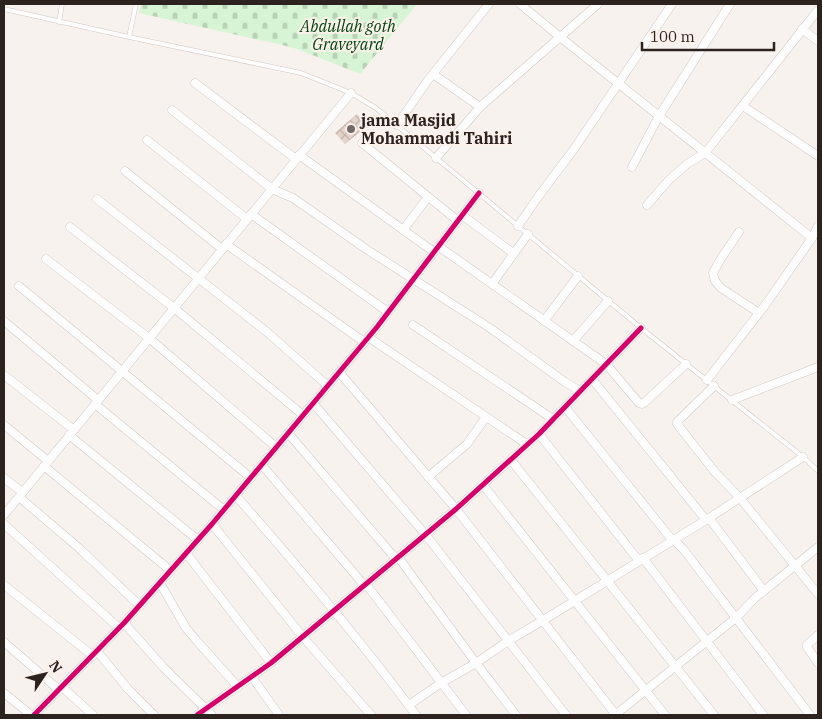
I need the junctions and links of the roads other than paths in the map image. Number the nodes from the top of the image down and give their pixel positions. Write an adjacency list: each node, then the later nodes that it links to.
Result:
1 (62, 4): 10 (lane)
2 (136, 4): 13 (lane)
3 (489, 4): 15 (street)
4 (520, 4): 12 (street)
5 (598, 4): 12 (street)
6 (672, 4): 17 (street)
7 (730, 4): 22 (street)
8 (4, 9): 10 (lane)
9 (818, 10): 11 (street)
10 (59, 22): 13 (lane)
11 (802, 29): 14 (street); 19 (street)
12 (560, 37): 17 (street); 20 (street)
13 (129, 38): 18 (lane)
14 (818, 41)
15 (433, 74): 20 (street); 23 (street)
16 (195, 83): 28 (street)
17 (618, 83): 22 (street); 39 (street)
18 (351, 93): 23 (lane); 28 (street)
19 (744, 106): 26 (street); 27 (street)
20 (480, 107): 29 (street)
21 (172, 110): 32 (street)
22 (659, 116): 26 (street); 30 (street)
23 (397, 125): 29 (lane)
24 (148, 140): 37 (street)
25 (362, 143): 34 (street)
26 (705, 153): 36 (street); 45 (street)
27 (818, 156)
28 (298, 157): 32 (street); 42 (street)
29 (436, 158): 33 (lane)
30 (632, 167)
31 (125, 171): 46 (street)
32 (272, 189): 37 (street); 52 (street)
33 (479, 193): 38 (street); 39 (lane)
34 (428, 197): 38 (street); 42 (street)
35 (98, 198): 51 (street)
36 (646, 205)
37 (249, 216): 46 (street); 57 (street)
38 (460, 218): 47 (street); 48 (street)
39 (518, 226): 44 (lane)
40 (818, 226): 45 (street)
41 (70, 227): 56 (street)
42 (403, 230): 47 (street)
43 (739, 232): 58 (street)
44 (528, 234): 48 (street); 50 (lane)
45 (812, 238): 58 (street)
46 (224, 246): 51 (street); 64 (street)
47 (436, 249): 52 (street); 53 (street)
48 (513, 253): 53 (street)
49 (46, 258): 63 (street)
50 (578, 276): 55 (lane); 60 (street)
51 (199, 278): 56 (street); 74 (street)
52 (414, 279): 57 (street); 76 (street)
53 (492, 284): 60 (street)
54 (18, 286): 69 (street)
55 (608, 301): 62 (lane); 65 (street)
56 (174, 308): 63 (street); 81 (street)
57 (388, 312): 64 (street)
58 (759, 313): 73 (street)
59 (4, 321): 78 (street)
60 (544, 321): 65 (street)
61 (413, 325): 83 (street)
62 (641, 328): 66 (street); 67 (lane)
63 (149, 338): 69 (street); 89 (street)
64 (366, 340): 70 (street); 82 (street)
65 (573, 342): 66 (street)
66 (606, 364): 67 (street); 72 (street)
67 (686, 364): 73 (lane)
68 (818, 367): 77 (street)
69 (122, 371): 78 (street); 97 (street)
70 (339, 372): 74 (street); 95 (street)
71 (4, 375): 85 (street)
72 (592, 379): 76 (street); 105 (street)
73 (707, 380): 75 (lane)
74 (328, 386): 79 (street)
75 (714, 386): 77 (lane); 101 (street)
76 (580, 391): 80 (street)
77 (732, 400): 90 (lane)
78 (97, 402): 85 (street); 103 (street)
79 (313, 403): 81 (street); 108 (street)
80 (565, 407): 83 (street); 110 (street)
81 (303, 415): 86 (street)
82 (486, 417): 88 (street); 95 (street)
83 (553, 419): 87 (street)
84 (4, 425): 92 (street)
85 (72, 432): 92 (street); 109 (street)
86 (288, 433): 89 (street); 113 (street)
87 (539, 434): 88 (street); 114 (street)
88 (528, 445): 91 (street)
89 (276, 447): 93 (street)
90 (803, 457): 94 (lane); 101 (street)
91 (511, 460): 98 (street); 117 (street)
92 (46, 463): 99 (street); 116 (street)
93 (262, 465): 97 (street); 120 (street)
94 (818, 471)
95 (428, 477): 102 (street)
96 (4, 478): 99 (street)
97 (251, 478): 100 (street)
98 (483, 485): 102 (street); 123 (street)
99 (20, 495): 104 (street); 124 (street)
100 (236, 496): 103 (street); 125 (street)
101 (740, 498): 105 (street); 115 (street)
102 (456, 509): 108 (street); 127 (street)
103 (224, 510): 107 (street)
104 (4, 515)
105 (708, 519): 110 (street); 121 (street)
106 (4, 524): 128 (street)
107 (212, 524): 109 (street); 130 (street)
108 (426, 534): 113 (street); 132 (street)
109 (198, 540): 112 (street)
110 (673, 541): 114 (street); 126 (street)
111 (818, 546): 115 (street)
112 (186, 554): 116 (street); 135 (street)
113 (397, 558): 120 (street); 137 (street)
114 (641, 560): 117 (street); 133 (street)
115 (796, 566): 121 (street); 122 (street)
116 (171, 571): 118 (street)
117 (608, 580): 123 (street); 138 (street)
118 (160, 583): 124 (street); 141 (street)
119 (4, 585): 134 (street)
120 (365, 585): 125 (street); 140 (street)
121 (764, 591): 126 (street)
122 (818, 592)
123 (574, 601): 127 (street); 143 (street)
124 (140, 606): 128 (street)
125 (334, 610): 130 (street); 145 (street)
126 (737, 618): 133 (street); 161 (street)
127 (542, 621): 132 (street); 157 (street)
128 (122, 626): 134 (street); 146 (street)
129 (818, 635): 136 (street)
130 (303, 637): 135 (street); 152 (street)
131 (4, 642): 142 (street)
132 (508, 642): 137 (street); 156 (street)
133 (706, 642): 138 (street); 160 (street)
134 (95, 653): 142 (street); 149 (street)
135 (271, 663): 139 (street)
136 (818, 663)
137 (476, 664): 140 (street); 155 (street)
138 (676, 666): 143 (street); 159 (street)
139 (252, 676): 141 (street); 151 (street)
140 (441, 683): 145 (street); 154 (street)
141 (238, 687): 146 (street)
142 (60, 688): 147 (street); 148 (street)
143 (646, 691): 157 (street); 158 (street)
144 (4, 693): 147 (street)
145 (409, 705): 153 (street)
146 (209, 712): 150 (street)
147 (32, 715)
148 (92, 715)
149 (154, 715)
150 (197, 715)
151 (279, 715)
152 (371, 715)
153 (416, 715)
154 (466, 715)
155 (516, 715)
156 (566, 715)
157 (615, 715)
158 (665, 715)
159 (714, 715)
160 (763, 715)
161 (810, 715)

